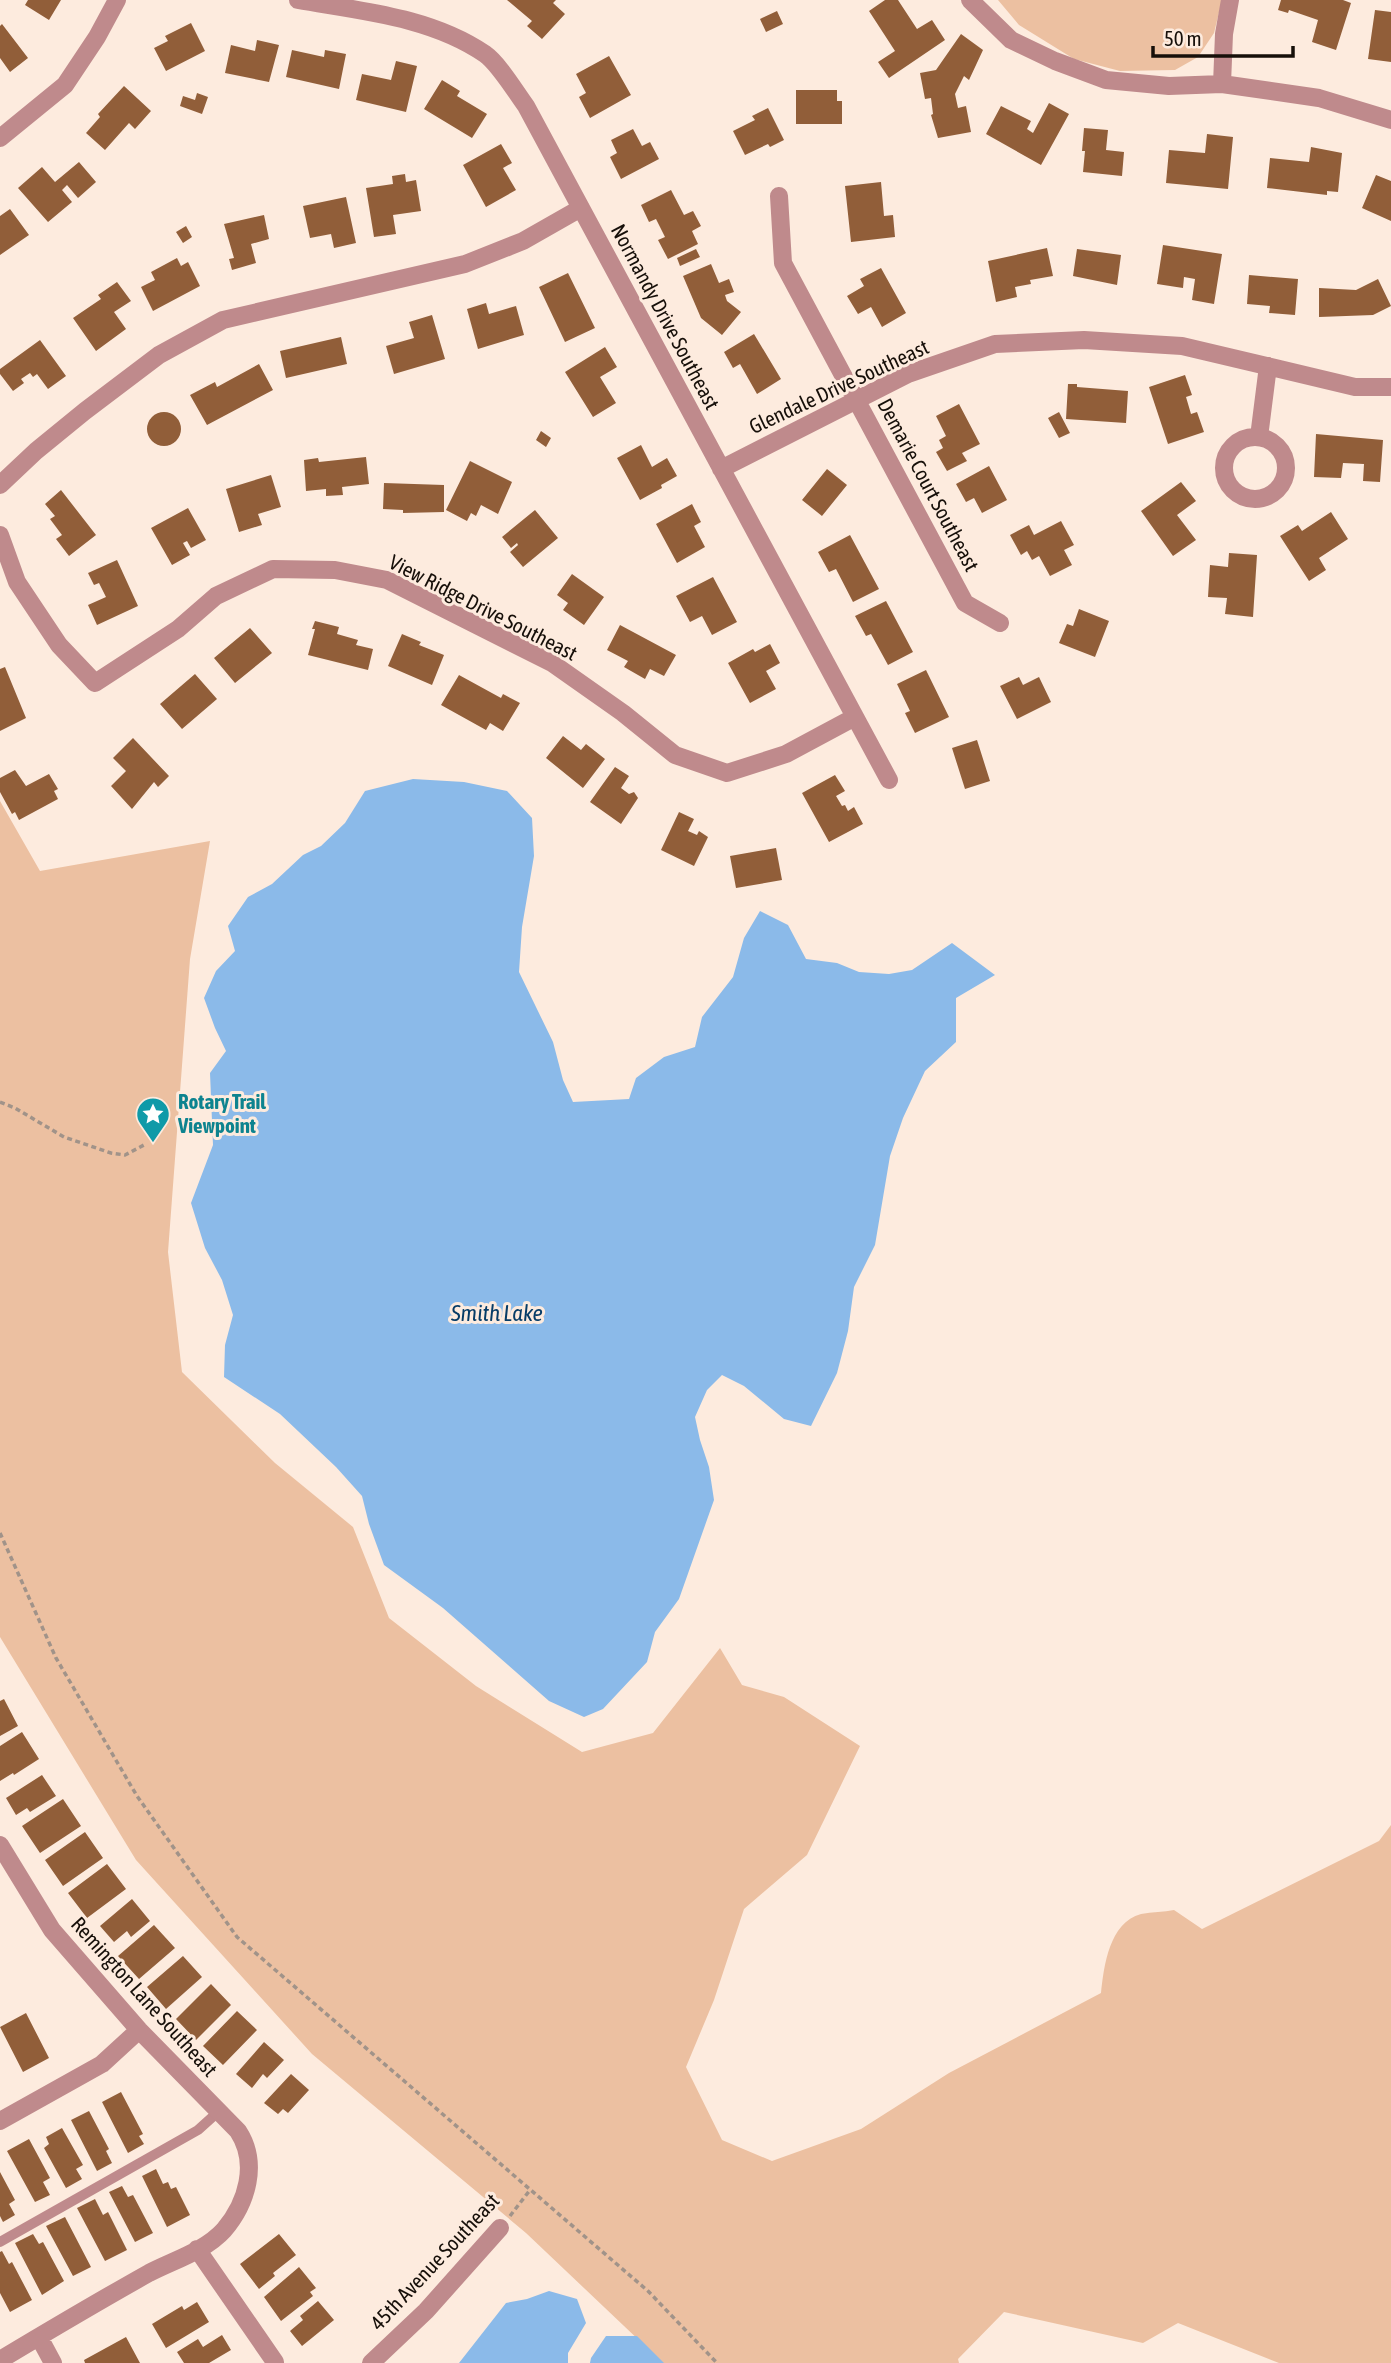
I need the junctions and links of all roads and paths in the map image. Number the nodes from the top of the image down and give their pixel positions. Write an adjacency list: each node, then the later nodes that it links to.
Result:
1 (117, 0): 7 (street)
2 (298, 0): 9 (street, Normandy Drive Southeast)
3 (970, 0): 5 (street)
4 (1230, 0): 5 (street)
5 (1222, 84): 6 (street)
6 (1391, 120)
7 (0, 138)
8 (779, 196): 12 (street, Demarie Court Southeast)
9 (581, 208): 14 (street, Normandy Drive Southeast); 15 (street)
10 (1268, 366): 11 (street, Glendale Drive Southeast); 12 (street, Glendale Drive Southeast); 13 (street)
11 (1391, 387)
12 (857, 400): 14 (street, Glendale Drive Southeast); 17 (street, Demarie Court Southeast)
13 (1259, 437)
14 (721, 469): 18 (street, Normandy Drive Southeast)
15 (0, 485)
16 (0, 535): 18 (street, View Ridge Drive Southeast)
17 (1000, 623)
18 (855, 717): 19 (street, Normandy Drive Southeast)
19 (889, 780)
20 (0, 1102): 21 (path)
21 (144, 1145)
22 (0, 1533): 27 (path)
23 (0, 1845): 24 (street, Remington Lane Southeast)
24 (139, 2030): 25 (street, Remington Lane Southeast); 26 (street)
25 (218, 2112): 29 (lane); 30 (street, Remington Lane Southeast)
26 (0, 2121)
27 (530, 2190): 28 (path, 45th Avenue Southeast); 36 (path)
28 (500, 2228): 35 (street, 45th Avenue Southeast)
29 (0, 2242)
30 (197, 2249): 31 (street); 33 (street)
31 (39, 2337): 32 (street); 34 (street)
32 (0, 2360)
33 (275, 2362)
34 (52, 2363)
35 (371, 2363)
36 (717, 2363)

